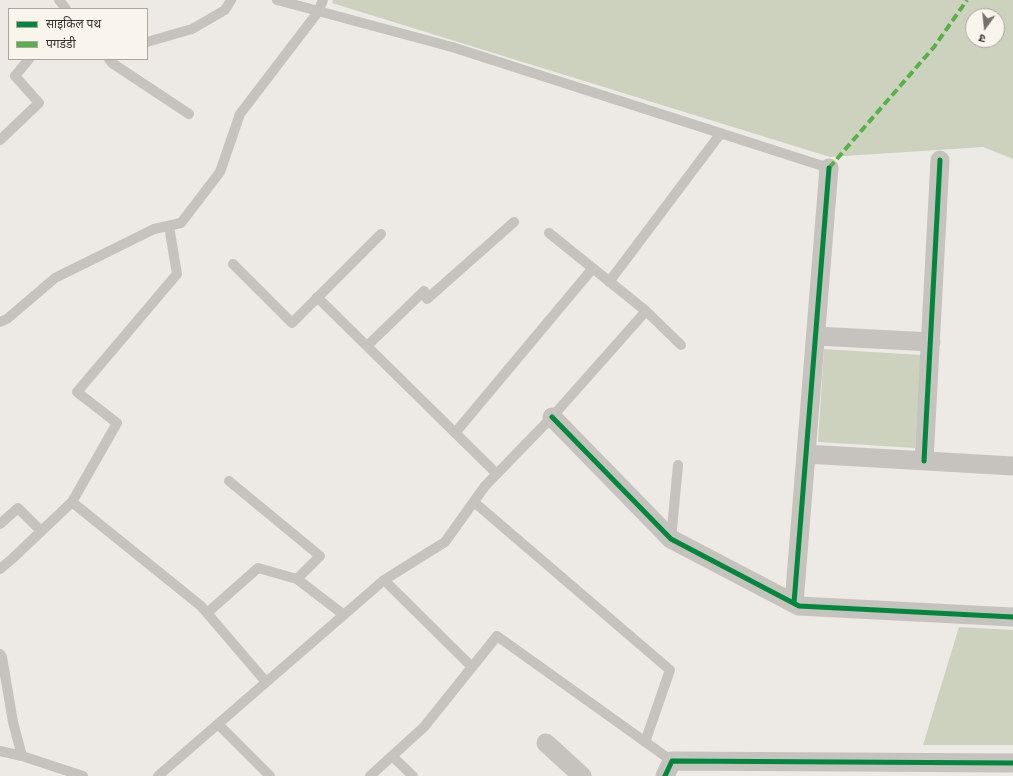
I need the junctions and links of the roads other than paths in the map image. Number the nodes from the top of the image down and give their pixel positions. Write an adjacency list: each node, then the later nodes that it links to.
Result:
1 (59, 0): 5 (lane)
2 (231, 0): 7 (lane)
3 (277, 0): 6 (lane)
4 (323, 0): 6 (lane)
5 (65, 8)
6 (318, 12): 11 (lane); 16 (lane)
7 (148, 42)
8 (28, 60): 12 (lane)
9 (113, 60): 10 (lane)
10 (189, 114)
11 (721, 133): 14 (lane); 21 (lane)
12 (0, 140)
13 (940, 160): 26 (street)
14 (829, 168): 25 (street)
15 (514, 222): 28 (lane)
16 (169, 226): 24 (lane); 37 (lane)
17 (549, 233): 20 (lane)
18 (381, 234): 22 (lane)
19 (233, 264): 22 (lane)
20 (593, 268): 21 (lane); 30 (lane)
21 (609, 282): 23 (lane)
22 (317, 297): 28 (lane)
23 (646, 312): 27 (lane); 29 (lane)
24 (0, 322)
25 (816, 336): 26 (street); 31 (street)
26 (930, 342): 32 (street)
27 (682, 345)
28 (367, 346): 30 (lane)
29 (552, 417): 35 (lane); 41 (street)
30 (455, 433): 35 (lane)
31 (806, 454): 32 (street); 45 (street)
32 (924, 461): 34 (street)
33 (678, 465): 41 (lane)
34 (1013, 466)
35 (497, 474): 38 (lane)
36 (229, 481): 43 (lane)
37 (72, 502): 40 (lane); 46 (lane)
38 (474, 502): 44 (lane); 53 (lane)
39 (0, 524): 40 (lane)
40 (41, 531): 42 (lane)
41 (670, 539): 45 (street)
42 (0, 569)
43 (296, 578): 46 (lane); 47 (lane)
44 (384, 580): 47 (lane); 50 (lane)
45 (794, 603): 48 (street)
46 (207, 613): 51 (lane)
47 (344, 615): 51 (lane)
48 (1013, 617)
49 (0, 654): 56 (lane)
50 (472, 667): 53 (lane); 57 (lane)
51 (266, 682): 52 (lane)
52 (218, 724): 62 (lane); 63 (lane)
53 (645, 742): 59 (lane)
54 (546, 743): 66 (street)
55 (0, 752): 56 (lane)
56 (22, 756): 61 (lane)
57 (392, 756): 64 (lane); 65 (lane)
58 (1013, 763): 60 (street)
59 (669, 769): 60 (street)
60 (827, 769)
61 (83, 776)
62 (158, 776)
63 (270, 776)
64 (370, 776)
65 (413, 776)
66 (582, 776)

